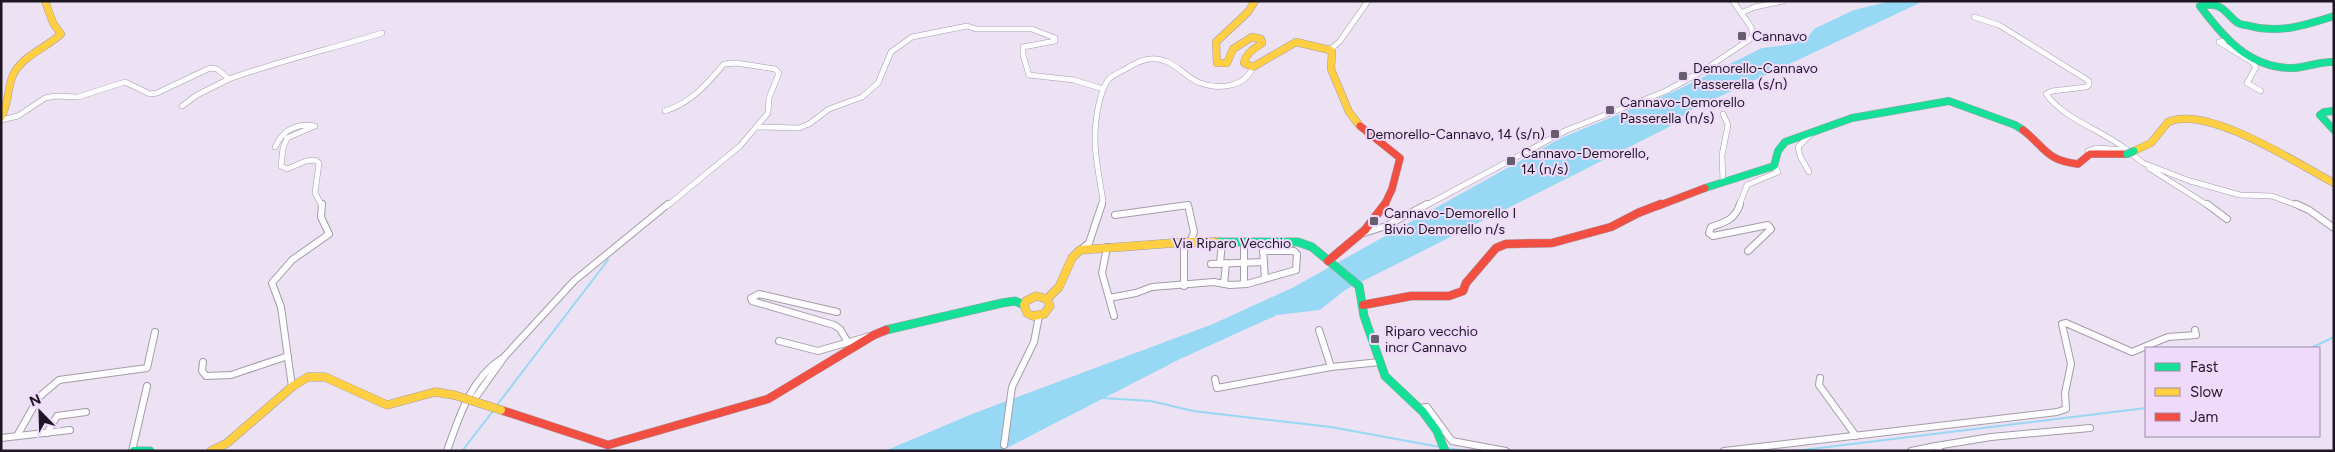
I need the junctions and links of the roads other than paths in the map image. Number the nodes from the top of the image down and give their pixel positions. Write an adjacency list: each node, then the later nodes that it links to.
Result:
1 (45, 1): 22 (street)
2 (1255, 1): 14 (street)
3 (1368, 1): 12 (street)
4 (1733, 1): 7 (street)
5 (1783, 1): 7 (street)
6 (2212, 2): 8 (street); 11 (street)
7 (1741, 13): 36 (street)
8 (2334, 16)
9 (1974, 17): 27 (street)
10 (382, 33): 15 (street)
11 (2226, 40): 13 (street); 17 (street)
12 (1330, 50): 14 (street); 36 (street)
13 (2334, 62)
14 (1253, 67): 16 (street)
15 (229, 79): 18 (street); 22 (street)
16 (1103, 89): 23 (street); 42 (street)
17 (2261, 92)
18 (182, 106)
19 (665, 111): 23 (street)
20 (2334, 111): 24 (street)
21 (1723, 114): 31 (street)
22 (1, 119)
23 (757, 126): 67 (street)
24 (2334, 130)
25 (1813, 132): 27 (street); 29 (street); 30 (street)
26 (275, 147): 66 (street)
27 (2129, 152): 28 (street); 32 (street)
28 (2143, 163): 34 (street); 35 (street)
29 (1774, 166): 31 (street); 43 (street)
30 (1809, 172)
31 (1723, 182): 56 (street)
32 (2334, 183)
33 (1115, 215): 37 (street)
34 (2227, 219)
35 (2334, 228)
36 (1364, 233): 46 (street)
37 (1187, 242): 38 (street, Via Riparo Vecchio); 40 (street, Via Riparo Vecchio); 52 (street)
38 (1222, 242): 39 (street, Via Riparo Vecchio); 47 (street)
39 (1244, 243): 41 (street, Via Riparo Vecchio); 44 (street)
40 (1107, 247): 42 (street, Via Riparo Vecchio); 53 (street)
41 (1263, 247): 45 (street); 46 (street, Via Riparo Vecchio); 49 (street)
42 (1080, 250): 54 (street)
43 (1748, 251)
44 (1244, 262): 45 (street); 47 (street); 51 (street)
45 (1264, 262): 49 (street)
46 (1330, 262): 56 (street, Via Riparo Vecchio)
47 (1223, 263): 48 (street); 50 (street)
48 (1211, 264)
49 (1265, 280): 51 (street)
50 (1224, 284): 51 (street); 52 (street)
51 (1244, 284)
52 (1184, 286): 53 (street)
53 (1109, 298): 59 (street)
54 (1047, 299): 55 (street); 58 (street)
55 (1024, 305): 58 (street); 63 (street)
56 (1363, 305): 69 (street, Via Riparo Vecchio)
57 (837, 312): 65 (street)
58 (1039, 316): 85 (street)
59 (1114, 316)
60 (1319, 330): 70 (street)
61 (2194, 330): 82 (street)
62 (155, 332): 81 (street)
63 (874, 335): 65 (street); 84 (street)
64 (779, 341): 65 (street)
65 (847, 341)
66 (288, 356): 68 (street); 74 (street)
67 (505, 356): 75 (street); 90 (street)
68 (203, 362)
69 (1380, 362): 70 (street); 76 (street, Via Riparo Vecchio)
70 (1331, 367): 72 (street)
71 (1820, 378): 82 (street)
72 (1216, 379)
73 (147, 386): 87 (street)
74 (292, 387): 75 (street, bridge); 89 (street)
75 (473, 401): 84 (street, bridge)
76 (1421, 410): 92 (street, Via Riparo Vecchio); 93 (street)
77 (86, 412): 80 (street)
78 (2090, 428): 86 (street)
79 (70, 430): 80 (street)
80 (47, 433): 81 (street)
81 (17, 436): 83 (street)
82 (1856, 436): 94 (street)
83 (1, 438)
84 (608, 445): 91 (street)
85 (1004, 445)
86 (1938, 448): 95 (street)
87 (133, 451): 88 (street)
88 (150, 451)
89 (211, 451)
90 (447, 451)
91 (601, 451)
92 (1445, 451)
93 (1506, 451)
94 (1724, 451)
95 (1911, 451)

